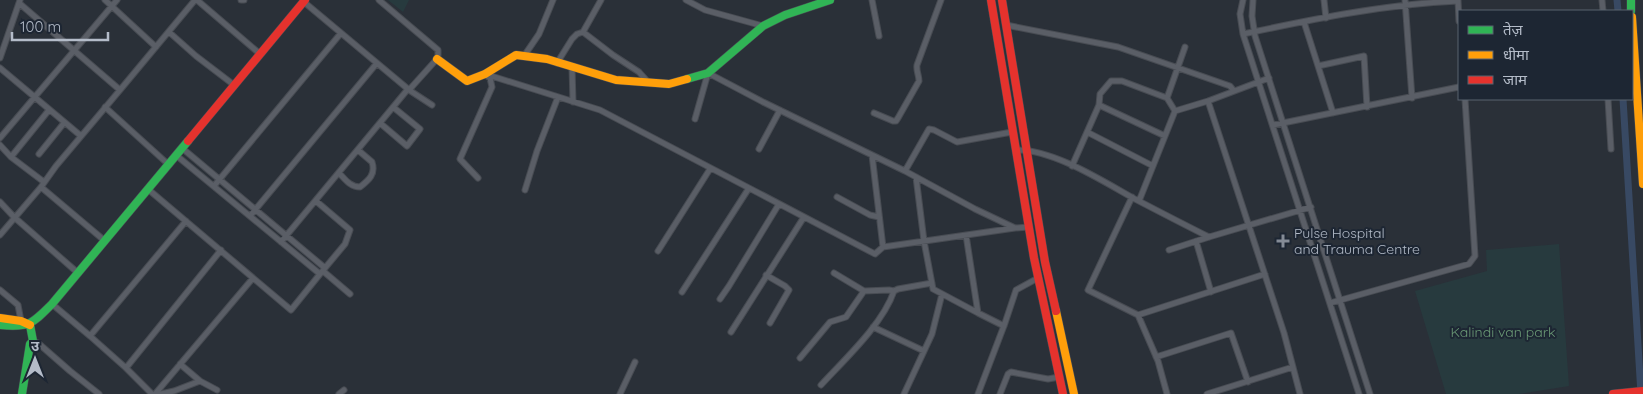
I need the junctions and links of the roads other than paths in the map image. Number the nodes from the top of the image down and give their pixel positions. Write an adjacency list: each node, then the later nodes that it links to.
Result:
1 (105, 0): 21 (street)
2 (117, 0): 21 (street)
3 (196, 0): 26 (street); 36 (street)
4 (379, 0): 39 (street)
5 (553, 0): 37 (street)
6 (601, 0): 27 (street)
7 (686, 0): 25 (street)
8 (830, 0): 19 (main road)
9 (872, 0): 32 (street)
10 (941, 0): 72 (street)
11 (991, 0): 79 (main road)
12 (1002, 0): 24 (main road)
13 (1243, 0): 31 (street)
14 (1252, 0): 28 (street)
15 (1324, 0): 22 (street)
16 (1458, 0): 20 (street)
17 (20, 1): 35 (street); 38 (street)
18 (304, 1): 30 (street); 36 (main road)
19 (815, 2): 25 (main road)
20 (1405, 3): 22 (street); 59 (street)
21 (112, 6): 33 (street); 35 (street)
22 (1326, 18): 23 (street)
23 (1304, 22): 28 (street); 42 (street)
24 (1006, 25): 45 (street); 90 (main road)
25 (763, 26): 46 (main road)
26 (169, 32): 33 (street); 51 (street)
27 (583, 32): 41 (street); 49 (street)
28 (1254, 32): 31 (street); 48 (street)
29 (1633, 32): 104 (main road)
30 (341, 33): 40 (street); 103 (street)
31 (1243, 34): 50 (street)
32 (879, 36)
33 (156, 47): 54 (street)
34 (1185, 47): 45 (street)
35 (75, 51): 54 (street); 57 (street)
36 (260, 54): 51 (main road)
37 (524, 56): 41 (main road); 47 (main road)
38 (0, 58)
39 (437, 59): 47 (main road); 53 (street)
40 (377, 63): 53 (street); 117 (street)
41 (557, 63): 43 (main road)
42 (1318, 66): 68 (street); 73 (street)
43 (572, 67): 49 (main road); 63 (street)
44 (0, 68): 57 (street)
45 (1178, 68): 55 (street); 58 (street)
46 (708, 73): 49 (main road); 70 (street); 74 (street)
47 (485, 74): 56 (street); 102 (street)
48 (1269, 78): 50 (street); 77 (street)
49 (648, 82)
50 (1258, 82): 55 (street); 78 (street)
51 (234, 85): 85 (main road)
52 (1458, 87): 59 (street)
53 (408, 89): 64 (street); 66 (street)
54 (120, 90): 67 (street)
55 (1234, 91): 62 (street)
56 (558, 97): 63 (street); 109 (street)
57 (35, 98): 69 (street); 83 (street)
58 (1168, 98): 65 (street); 71 (street)
59 (1412, 98): 68 (street)
60 (1464, 100): 155 (street)
61 (1608, 100): 87 (street)
62 (1208, 101): 71 (street); 124 (street)
63 (573, 102): 98 (street)
64 (432, 105)
65 (1099, 105): 80 (street); 82 (street)
66 (393, 106): 76 (street); 76 (street)
67 (105, 107): 81 (street); 95 (street)
68 (1367, 107): 73 (street)
69 (49, 110): 75 (street); 94 (street)
70 (780, 110): 86 (street); 92 (street)
71 (1175, 111): 82 (street)
72 (874, 112)
73 (1333, 113): 77 (street)
74 (695, 119)
75 (64, 123): 81 (street); 91 (street)
76 (380, 123): 88 (street)
77 (1284, 123): 78 (street); 116 (street)
78 (1272, 125): 118 (street)
79 (1012, 132): 89 (main road); 99 (street)
80 (1087, 132): 96 (street); 97 (street)
81 (81, 136): 105 (street)
82 (1165, 136): 97 (street)
83 (0, 138)
84 (0, 145): 94 (street)
85 (182, 148): 93 (main road); 103 (street)
86 (759, 149)
87 (1611, 149)
88 (358, 150): 100 (street); 100 (street)
89 (1016, 150): 90 (street); 125 (main road)
90 (1027, 150): 96 (street); 192 (main road)
91 (39, 154)
92 (872, 155): 99 (street); 122 (street)
93 (177, 156): 95 (main road); 106 (street)
94 (11, 157): 105 (street)
95 (169, 165): 108 (main road)
96 (1072, 166): 111 (street)
97 (1153, 166): 113 (street)
98 (710, 168): 107 (street); 138 (street)
99 (905, 171): 101 (street)
100 (339, 173): 112 (street)
101 (916, 177): 126 (street); 132 (street)
102 (478, 178)
103 (220, 180): 106 (street); 117 (street)
104 (1643, 184)
105 (43, 185): 120 (street); 131 (street)
106 (214, 186): 119 (street)
107 (749, 188): 115 (street); 150 (street)
108 (149, 190): 123 (street); 131 (main road)
109 (525, 190)
110 (837, 197): 122 (street)
111 (1132, 197): 113 (street); 159 (street)
112 (316, 201): 129 (street); 139 (street)
113 (1139, 201): 130 (street)
114 (0, 202): 120 (street)
115 (779, 204): 121 (street); 154 (street)
116 (1311, 207): 118 (street); 155 (street)
117 (256, 210): 119 (street); 129 (street)
118 (1299, 210): 124 (street); 156 (street)
119 (250, 216): 134 (street)
120 (14, 217): 127 (street); 140 (street)
121 (804, 217): 135 (street); 143 (street)
122 (879, 217): 135 (street)
123 (186, 221): 136 (street); 168 (street)
124 (1248, 225): 130 (street); 142 (street)
125 (1029, 227): 126 (street); 145 (main road)
126 (1015, 228): 128 (street)
127 (0, 234)
128 (966, 235): 132 (street); 158 (street)
129 (287, 237): 134 (street); 139 (street)
130 (1208, 237): 133 (street)
131 (105, 241): 140 (main road)
132 (924, 241): 135 (street); 146 (street)
133 (1196, 241): 137 (street); 151 (street)
134 (281, 242): 139 (street)
135 (883, 248)
136 (221, 250): 144 (street); 175 (street)
137 (1169, 250)
138 (658, 251)
139 (323, 271): 144 (street); 152 (street)
140 (78, 273): 157 (main road)
141 (834, 273): 148 (street)
142 (1264, 274): 151 (street); 176 (street)
143 (766, 275): 162 (street); 167 (street)
144 (253, 278): 174 (street)
145 (1038, 278): 165 (street); 177 (main road)
146 (932, 283): 149 (street); 153 (street)
147 (0, 290): 161 (street)
148 (864, 291): 149 (street); 172 (street)
149 (894, 291): 166 (street)
150 (682, 292)
151 (1211, 292): 159 (street)
152 (350, 294)
153 (942, 294): 158 (street); 170 (street)
154 (720, 299)
155 (1340, 300): 156 (street); 197 (street)
156 (1330, 303): 196 (street)
157 (52, 304): 164 (main road); 168 (street)
158 (978, 313): 165 (street)
159 (1138, 316): 171 (street)
160 (0, 318): 161 (main road)
161 (22, 321): 164 (main road)
162 (770, 322)
163 (0, 324): 164 (main road)
164 (30, 325): 169 (main road)
165 (1004, 326): 189 (street)
166 (873, 327): 170 (street); 180 (street)
167 (731, 332)
168 (90, 336): 175 (street)
169 (32, 341): 183 (main road); 184 (street)
170 (924, 351): 188 (street)
171 (1156, 357): 179 (street); 193 (street)
172 (800, 358)
173 (635, 362): 187 (street)
174 (180, 364): 178 (street); 185 (street)
175 (126, 368): 185 (street)
176 (1293, 368): 179 (street); 195 (street)
177 (1059, 377): 190 (street); 191 (main road)
178 (200, 381): 181 (street); 186 (street)
179 (1248, 382): 194 (street)
180 (821, 385)
181 (217, 390)
182 (1639, 391): 198 (main road)
183 (22, 394)
184 (98, 394)
185 (154, 394)
186 (161, 394)
187 (620, 394)
188 (904, 394)
189 (978, 394)
190 (1000, 394)
191 (1063, 394)
192 (1074, 394)
193 (1167, 394)
194 (1207, 394)
195 (1300, 394)
196 (1359, 394)
197 (1370, 394)
198 (1613, 394)

